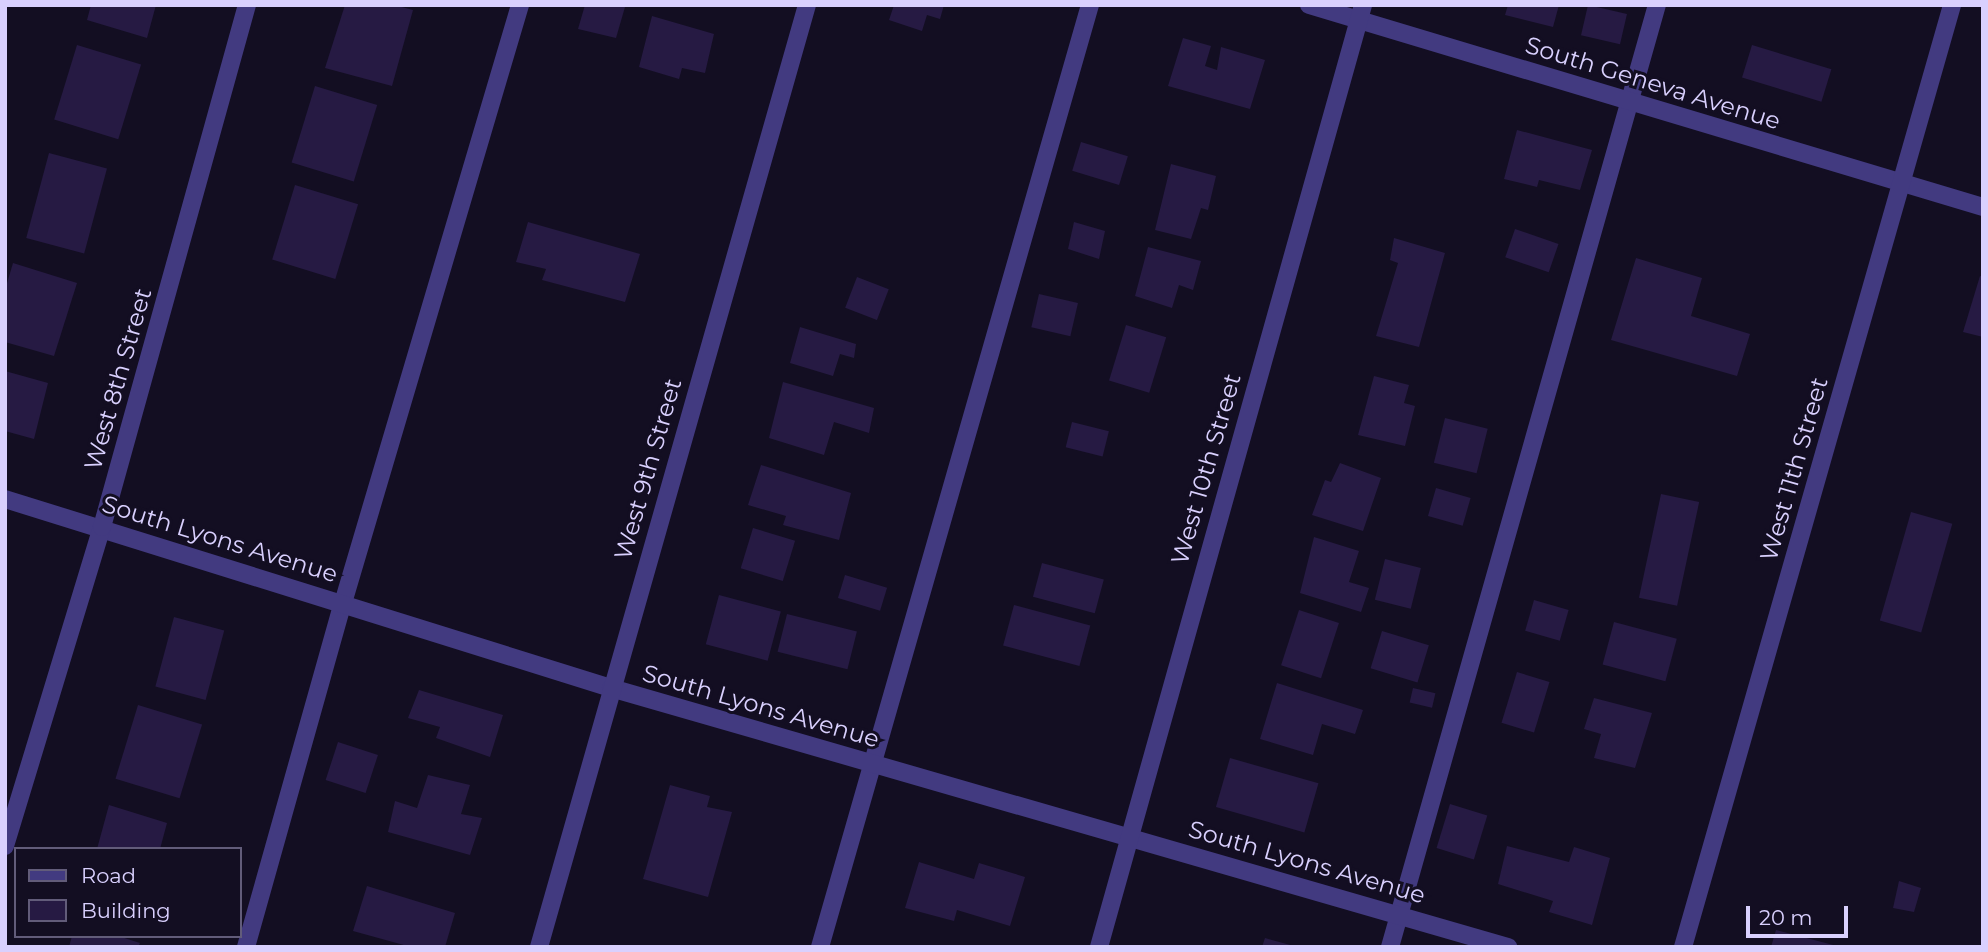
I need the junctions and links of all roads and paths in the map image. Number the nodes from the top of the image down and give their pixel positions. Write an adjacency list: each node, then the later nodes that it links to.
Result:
1 (247, 5): 13 (street, West 8th Street)
2 (520, 5): 14 (street)
3 (807, 5): 15 (street, West 9th Street)
4 (1090, 5): 16 (street)
5 (1309, 5): 8 (street, South Geneva Avenue)
6 (1657, 5): 9 (street)
7 (1952, 5): 10 (street, West 11th Street)
8 (1361, 12): 9 (street, South Geneva Avenue); 17 (street, West 10th Street)
9 (1629, 102): 10 (street, South Geneva Avenue); 19 (street)
10 (1902, 184): 11 (street, South Geneva Avenue); 26 (street, West 11th Street)
11 (1983, 207)
12 (5, 499): 13 (street, South Lyons Avenue)
13 (102, 527): 14 (street, South Lyons Avenue); 18 (street, West 8th Street)
14 (343, 603): 15 (street, South Lyons Avenue); 20 (street)
15 (611, 688): 16 (street, South Lyons Avenue); 21 (street, West 9th Street)
16 (870, 762): 17 (street, South Lyons Avenue); 22 (street)
17 (1129, 835): 19 (street, South Lyons Avenue); 23 (street, West 10th Street)
18 (5, 846)
19 (1399, 915): 24 (street); 25 (street, South Lyons Avenue)
20 (246, 947)
21 (539, 947)
22 (820, 947)
23 (1098, 947)
24 (1390, 947)
25 (1508, 947)
26 (1683, 947)

